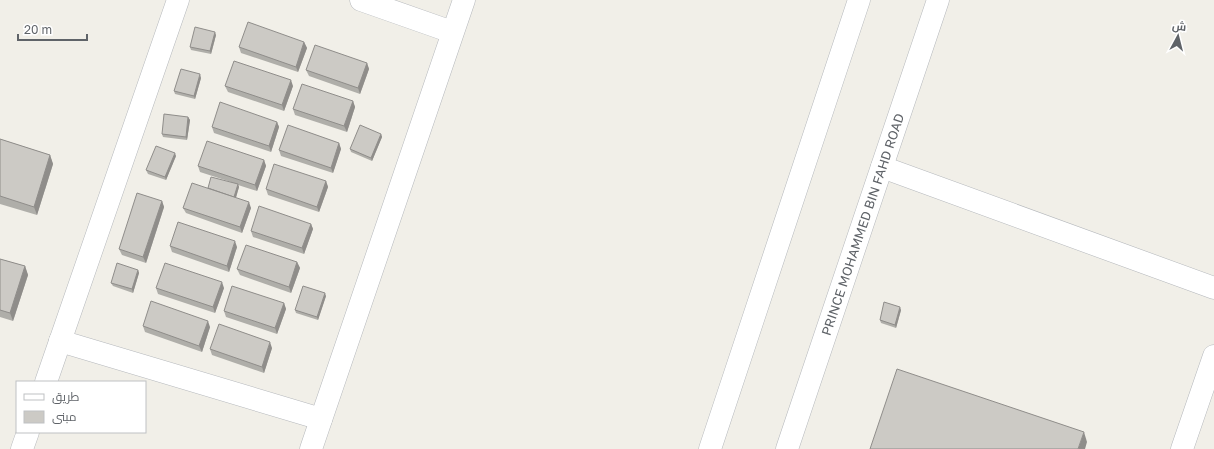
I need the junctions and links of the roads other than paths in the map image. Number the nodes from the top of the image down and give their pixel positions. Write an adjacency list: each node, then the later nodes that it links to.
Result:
1 (178, 0): 9 (street)
2 (361, 0): 6 (street)
3 (464, 0): 6 (street)
4 (860, 0): 16 (street)
5 (938, 0): 7 (street, PRINCE MOHAMMED BIN FAHD ROAD)
6 (452, 32): 12 (street)
7 (882, 167): 8 (street); 17 (street, PRINCE MOHAMMED BIN FAHD ROAD)
8 (1214, 288)
9 (60, 341): 11 (street); 12 (street)
10 (1214, 356): 18 (street)
11 (46, 381)
12 (321, 419): 15 (street)
13 (28, 433): 14 (street)
14 (22, 449)
15 (311, 449)
16 (710, 449)
17 (787, 449)
18 (1182, 449)

